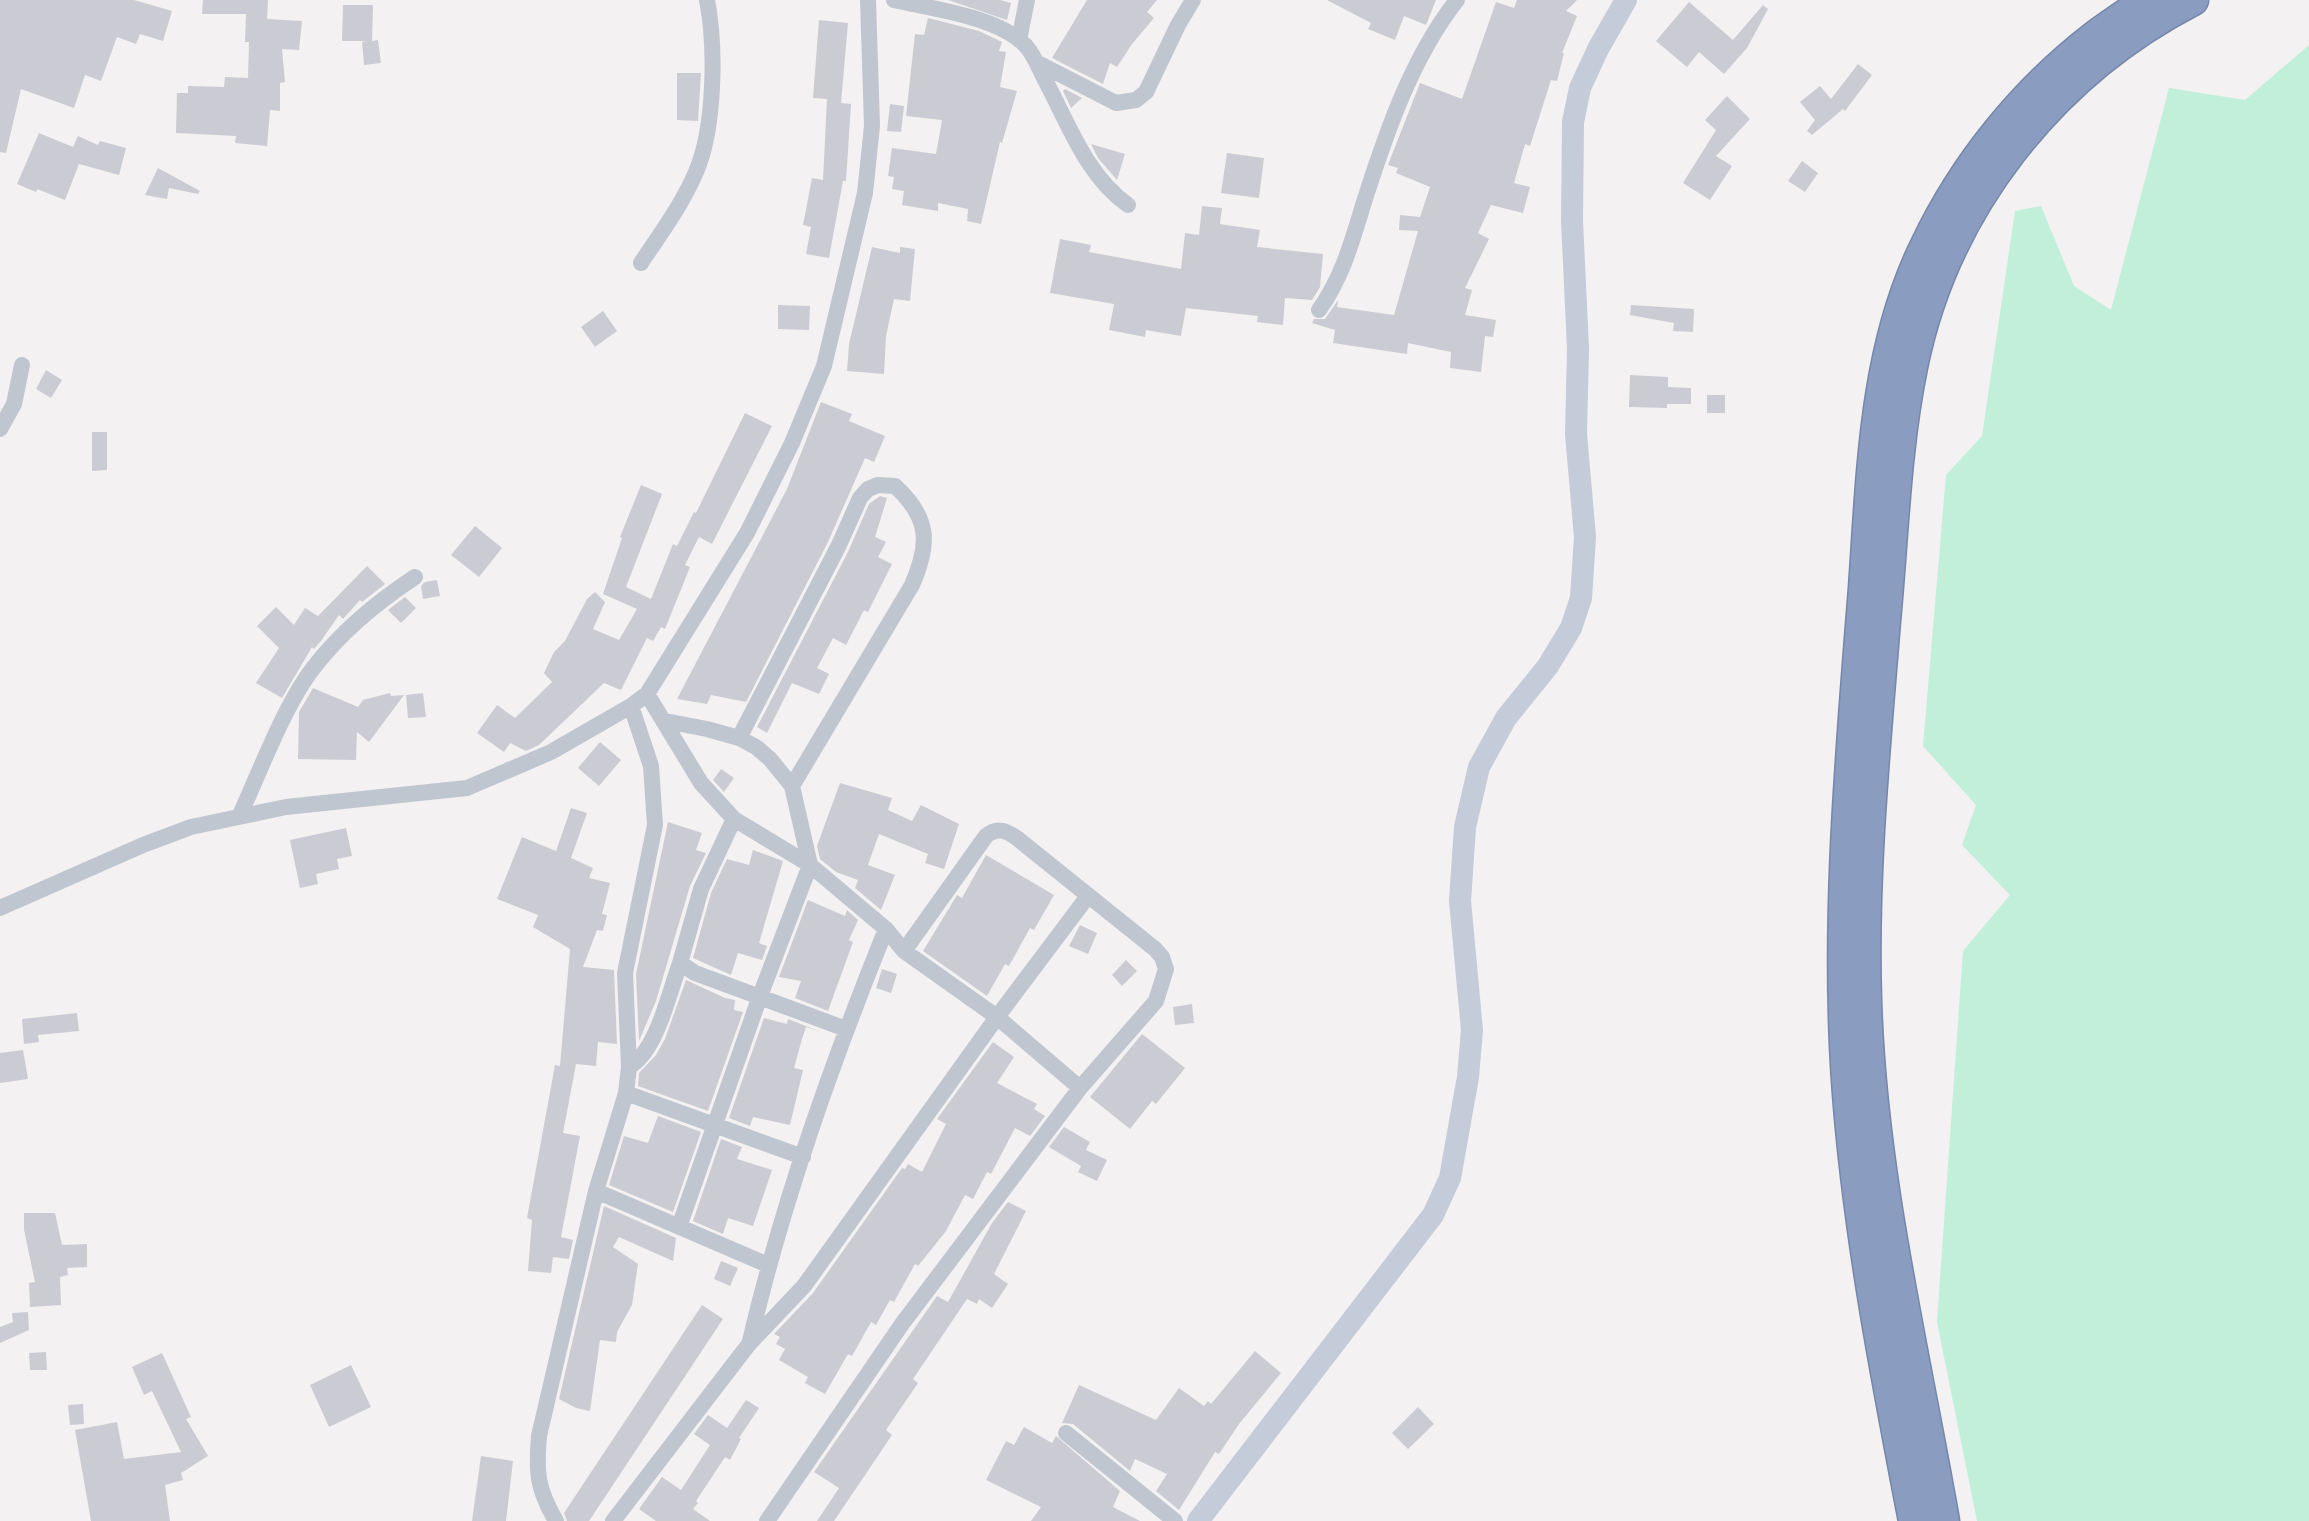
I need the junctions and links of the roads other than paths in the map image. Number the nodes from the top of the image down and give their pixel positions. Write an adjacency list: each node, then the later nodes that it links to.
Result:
1 (707, 0): 13 (street)
2 (868, 0): 18 (street)
3 (894, 0): 10 (street)
4 (1027, 0): 10 (street)
5 (1193, 0): 11 (street)
6 (1457, 0): 14 (street)
7 (1626, 0): 48 (main road)
8 (2147, 0): 49 (highway)
9 (2193, 0): 50 (highway)
10 (1019, 40): 11 (street)
11 (1036, 62): 12 (street)
12 (1128, 205)
13 (641, 263)
14 (1319, 310)
15 (22, 365): 16 (street)
16 (0, 429)
17 (415, 577): 23 (street)
18 (647, 694): 19 (street); 20 (street)
19 (631, 706): 23 (street); 34 (street)
20 (665, 721): 21 (street); 24 (street)
21 (739, 738): 22 (street); 22 (street)
22 (792, 786): 25 (street)
23 (240, 815): 27 (street)
24 (734, 819): 25 (street); 30 (street)
25 (810, 865): 28 (street); 31 (street)
26 (1088, 896): 29 (street); 32 (street); 35 (street)
27 (0, 908)
28 (886, 929): 29 (street); 33 (street)
29 (904, 951): 32 (street)
30 (680, 963): 31 (street); 34 (street)
31 (760, 996): 33 (street); 37 (street)
32 (997, 1017): 35 (street); 42 (street)
33 (846, 1029): 38 (street)
34 (629, 1067): 36 (street)
35 (1080, 1088): 46 (street)
36 (626, 1093): 37 (street); 39 (street)
37 (714, 1125): 38 (street); 40 (street)
38 (803, 1157): 41 (street)
39 (596, 1191): 40 (street); 44 (street)
40 (679, 1227): 41 (street)
41 (768, 1265): 42 (street)
42 (749, 1344): 45 (street)
43 (1066, 1433): 47 (street)
44 (556, 1521)
45 (613, 1521)
46 (767, 1521)
47 (1175, 1521)
48 (1198, 1521)
49 (1914, 1521)
50 (1944, 1521)

